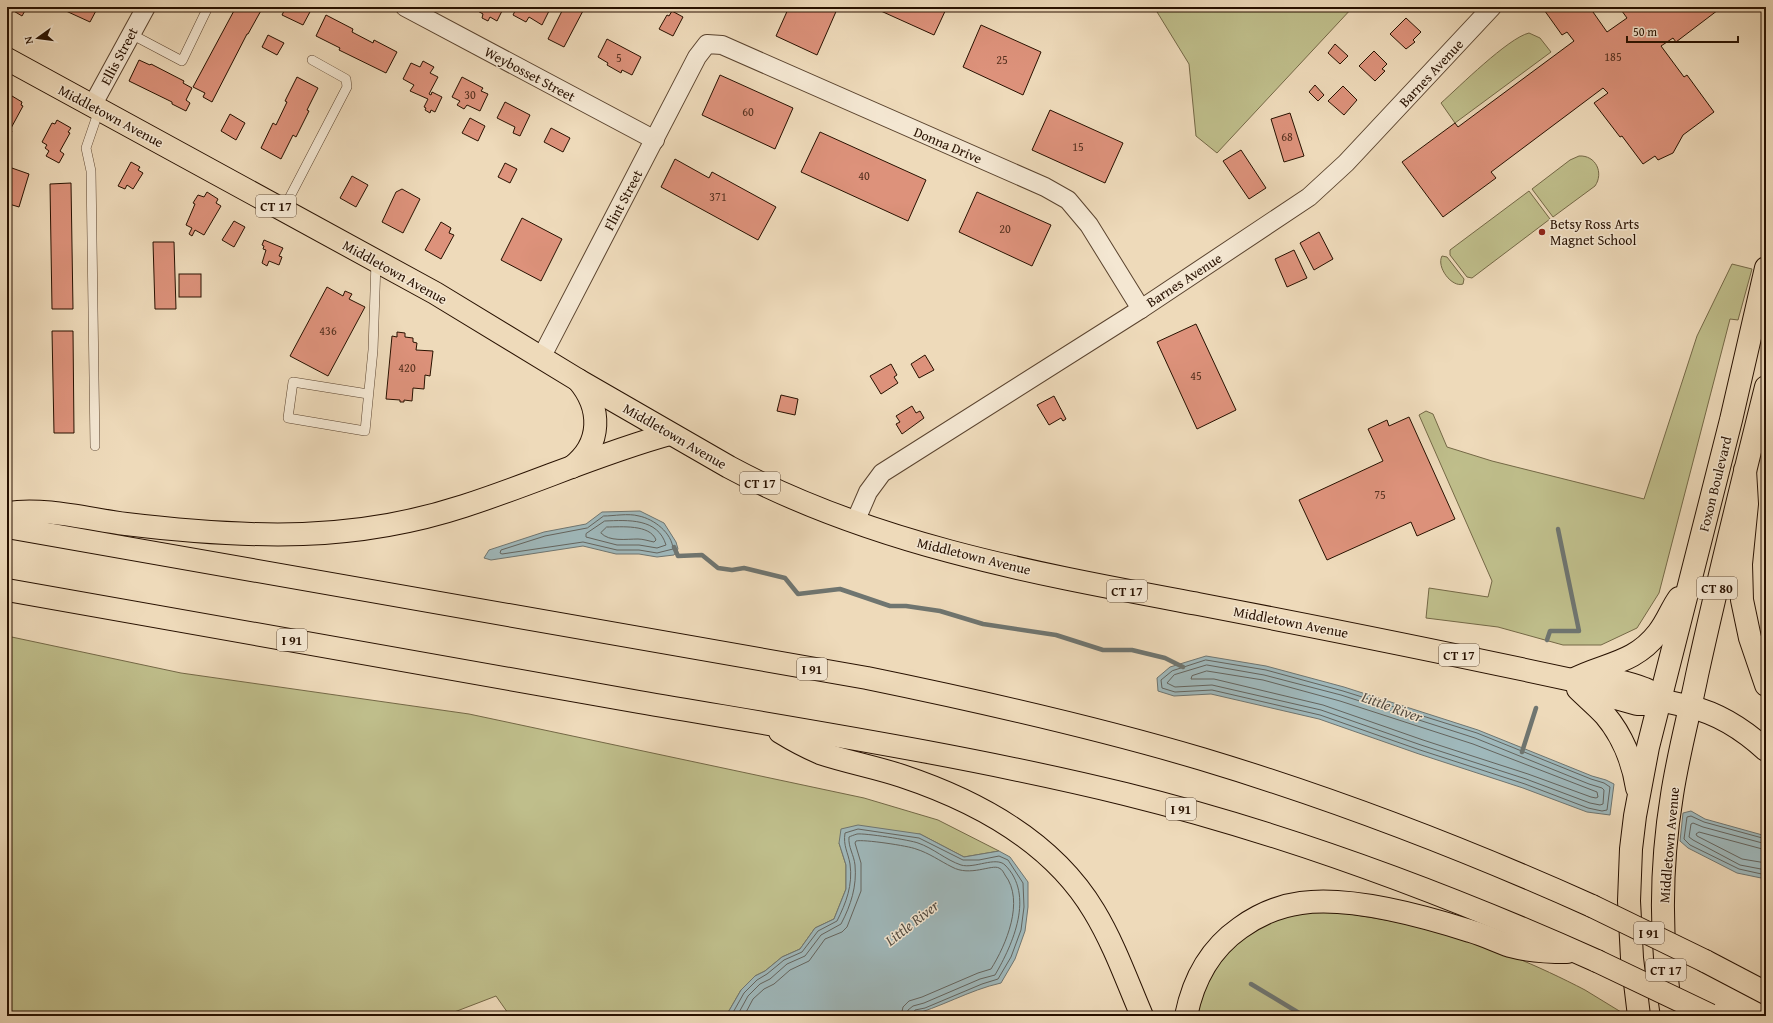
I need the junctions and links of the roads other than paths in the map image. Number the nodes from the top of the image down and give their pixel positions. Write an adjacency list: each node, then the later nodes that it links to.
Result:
1 (146, 7): 5 (street, Ellis Street)
2 (208, 7): 5 (lane)
3 (405, 7): 10 (street, Weybosset Street)
4 (1492, 7): 14 (street, Barnes Avenue)
5 (131, 34): 9 (street, Ellis Street)
6 (707, 44): 10 (street, Flint Street); 14 (street, Donna Drive)
7 (7, 59): 9 (main road, Middletown Avenue / CT 17)
8 (312, 60): 11 (lane)
9 (96, 108): 11 (main road, Middletown Avenue / CT 17); 20 (lane)
10 (655, 140): 15 (street, Flint Street)
11 (284, 210): 12 (main road, Middletown Avenue / CT 17)
12 (376, 260): 15 (main road, Middletown Avenue / CT 17); 18 (lane)
13 (1766, 268): 26 (main road, Foxon Boulevard / CT 80)
14 (1141, 308): 24 (street, Barnes Avenue)
15 (541, 358): 16 (main road, Middletown Avenue / CT 17)
16 (578, 380): 19 (main road, Middletown Avenue / CT 17); 21 (main road)
17 (1766, 387): 22 (main road, Foxon Boulevard / CT 80)
18 (368, 394): 18 (lane)
19 (670, 434): 21 (main road); 24 (main road, Middletown Avenue / CT 17)
20 (95, 446)
21 (569, 469): 23 (main road)
22 (1745, 470): 29 (main road); 31 (main road, Foxon Boulevard / CT 80)
23 (7, 513)
24 (854, 522): 28 (main road, Middletown Avenue / CT 17)
25 (7, 527): 36 (main road, I 91, bridge)
26 (1690, 585): 28 (main road); 30 (main road, Foxon Boulevard / CT 80)
27 (7, 590): 32 (main road, I 91)
28 (1572, 680): 30 (main road, Middletown Avenue); 34 (main road)
29 (1766, 685)
30 (1660, 700): 31 (main road, Middletown Avenue); 34 (main road, CT 80)
31 (1691, 707): 33 (main road); 40 (main road, Middletown Avenue / CT 17)
32 (767, 724): 35 (main road, I 91); 37 (main road)
33 (1766, 750)
34 (1637, 802): 39 (main road, CT 17)
35 (1578, 952): 38 (main road); 41 (main road, I 91, bridge)
36 (1766, 993)
37 (1142, 1016)
38 (1186, 1016)
39 (1640, 1016)
40 (1672, 1016)
41 (1711, 1016)

